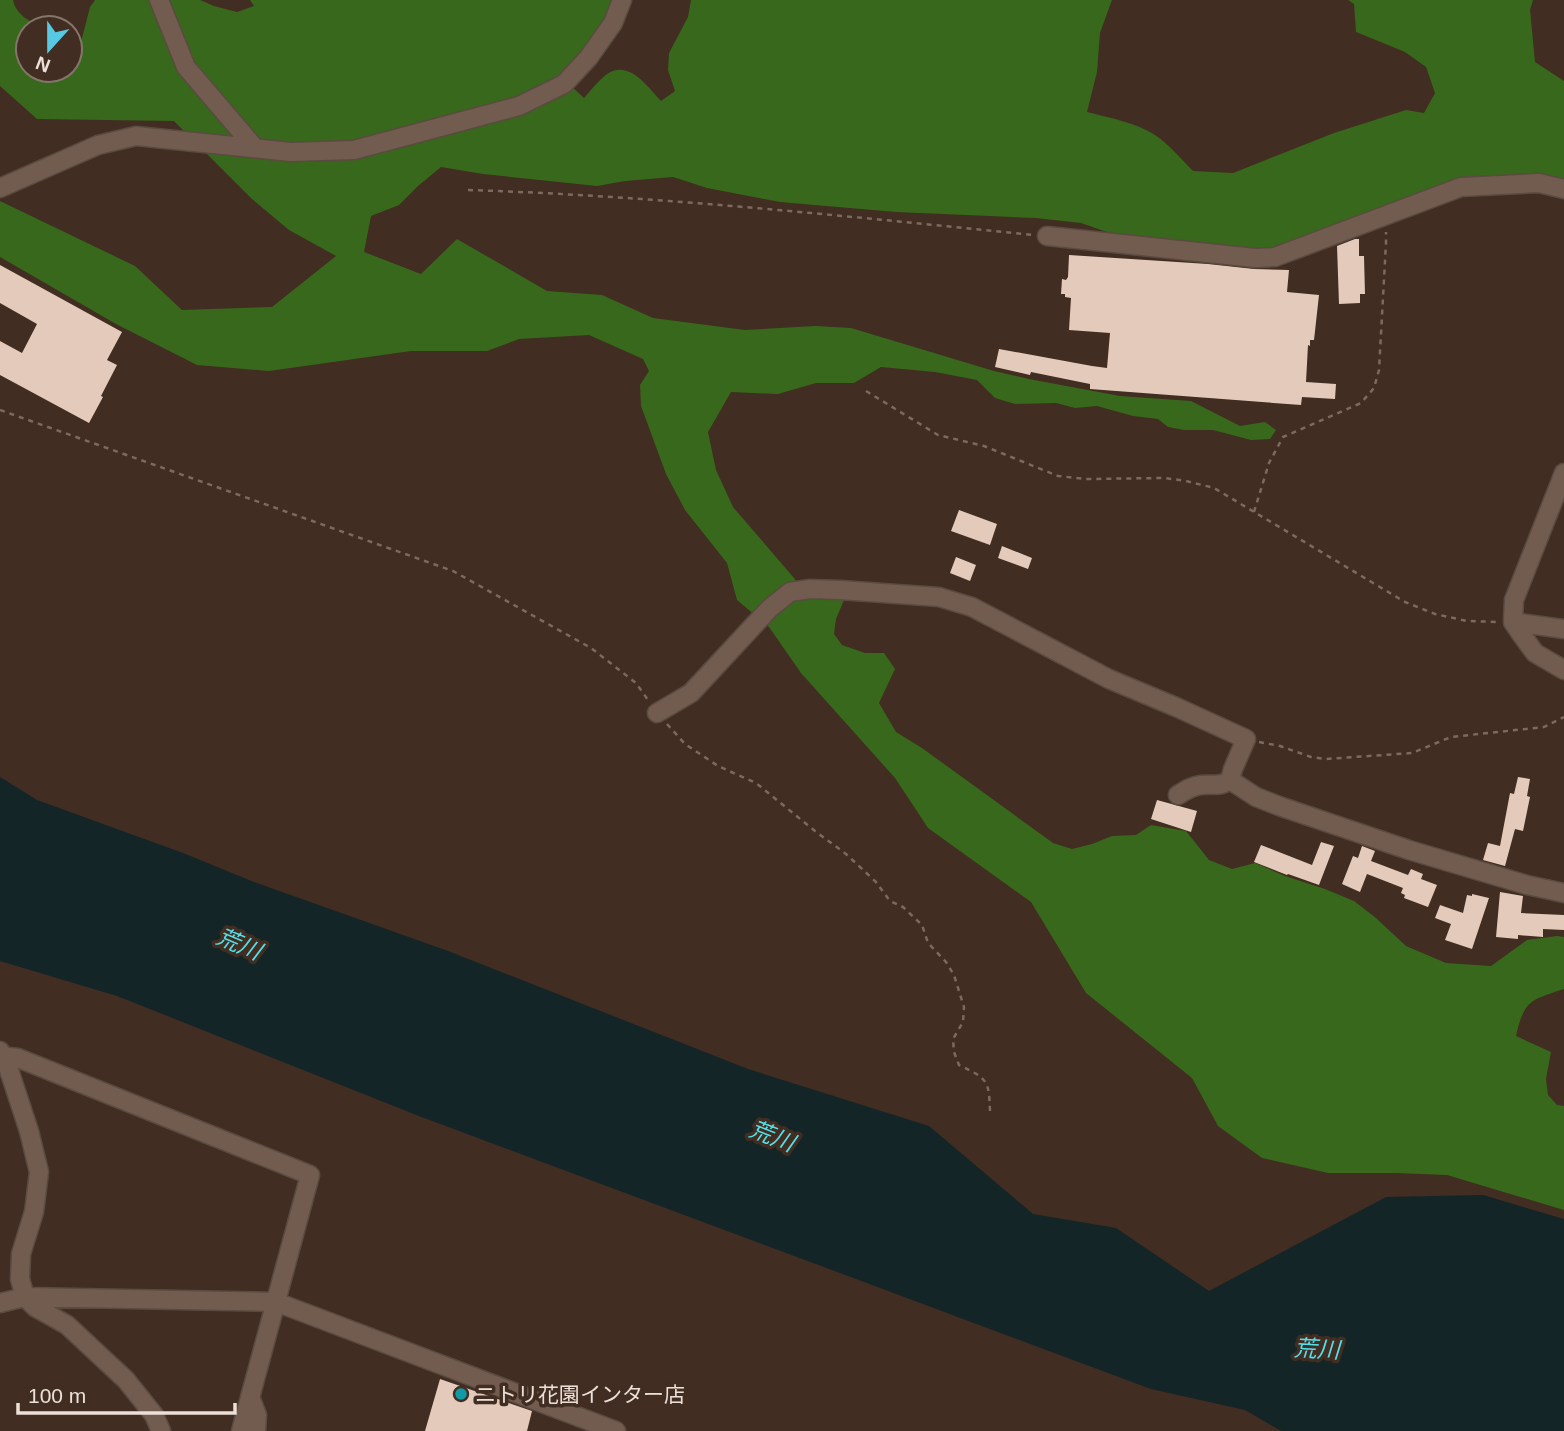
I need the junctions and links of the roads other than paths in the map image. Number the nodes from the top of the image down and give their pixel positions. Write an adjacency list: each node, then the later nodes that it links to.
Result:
1 (159, 0): 3 (street)
2 (622, 0): 3 (street)
3 (255, 148): 4 (street)
4 (0, 188)
5 (1564, 189): 6 (street)
6 (1047, 236)
7 (1564, 474): 8 (street)
8 (1513, 622): 9 (street); 10 (street)
9 (1564, 629)
10 (1564, 670)
11 (657, 713): 12 (street)
12 (1230, 780): 13 (street); 14 (street)
13 (1178, 795)
14 (1564, 893)
15 (1, 1054): 16 (street); 17 (street)
16 (25, 1297): 17 (street); 18 (street); 20 (street)
17 (276, 1302): 19 (street); 23 (street)
18 (0, 1303)
19 (250, 1397): 21 (street); 22 (street)
20 (161, 1431)
21 (241, 1431)
22 (256, 1431)
23 (616, 1431)

